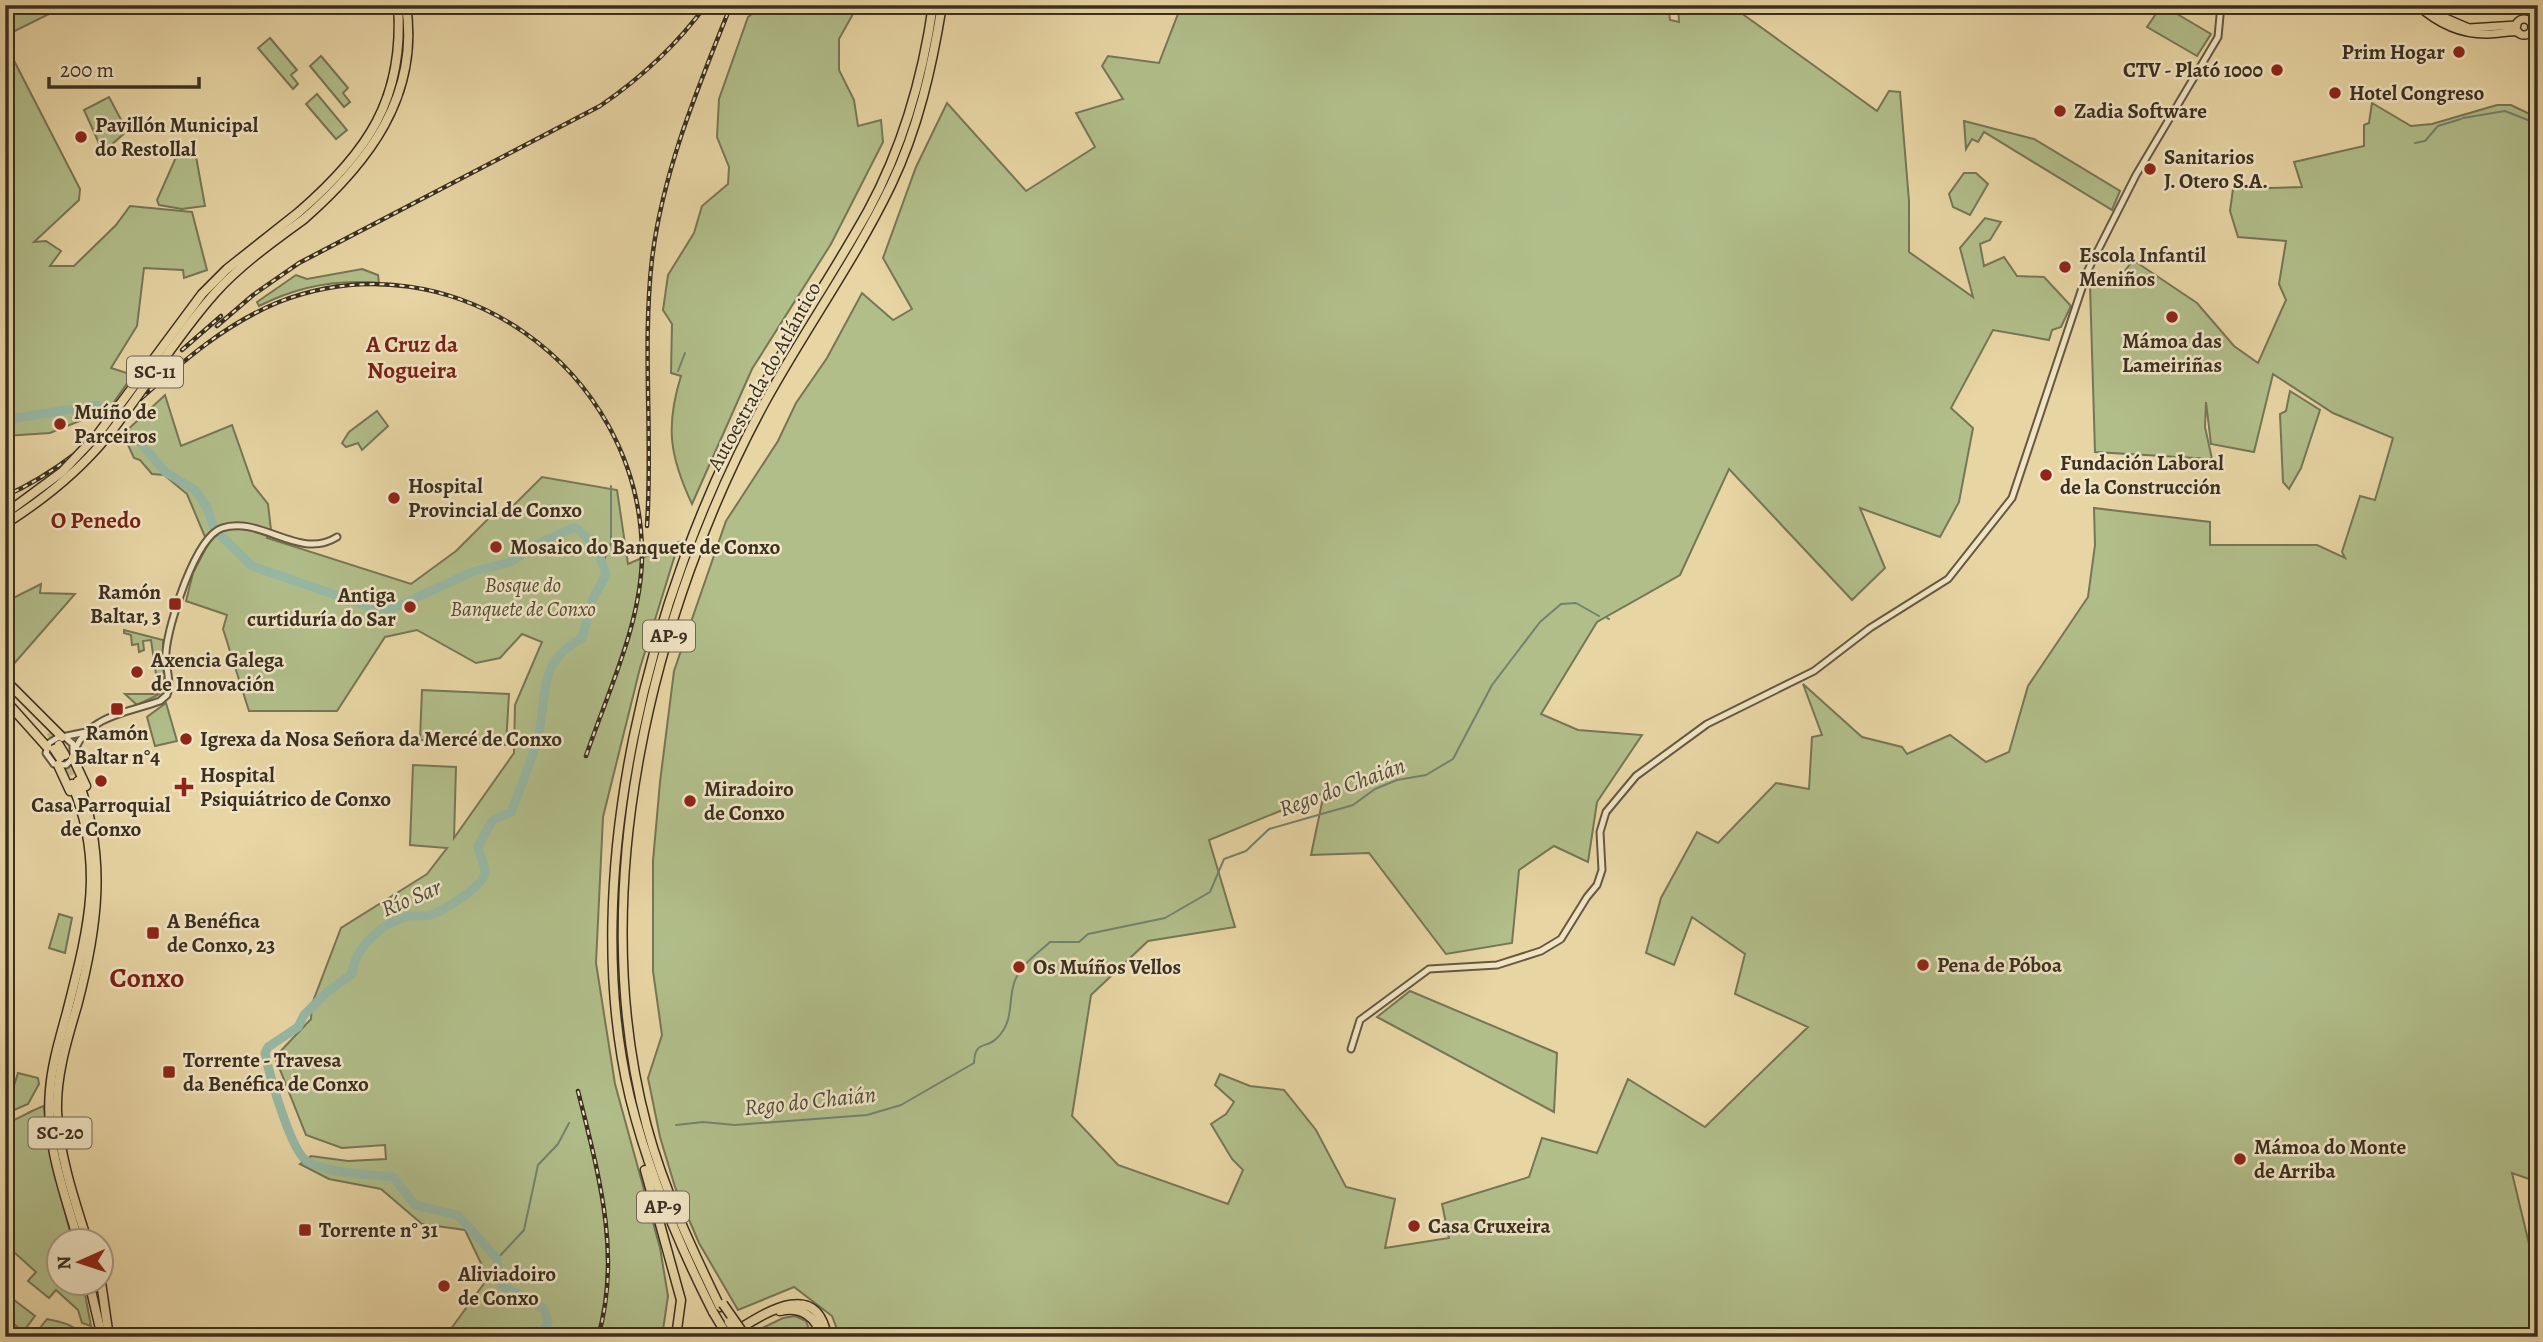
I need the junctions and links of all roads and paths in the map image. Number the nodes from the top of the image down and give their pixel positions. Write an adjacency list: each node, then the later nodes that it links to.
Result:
1 (398, 5): 8 (highway, SC-11)
2 (407, 5): 8 (highway, SC-11)
3 (933, 5): 22 (highway, Autoestrada do Atlántico / AP-9)
4 (942, 5): 28 (highway, Autoestrada do Atlántico / AP-9)
5 (2221, 5): 21 (street)
6 (2420, 5): 7 (main road)
7 (2528, 25)
8 (302, 216): 9 (highway, SC-11, bridge); 10 (highway, SC-11, bridge)
9 (5, 514)
10 (5, 524)
11 (337, 537): 16 (street)
12 (5, 680): 17 (highway)
13 (5, 686): 14 (highway)
14 (5, 694)
15 (5, 700): 17 (highway)
16 (86, 732): 17 (street); 18 (street)
17 (58, 743): 18 (highway, SC-20); 18 (street)
18 (66, 757): 19 (highway, SC-20); 20 (highway)
19 (72, 782): 20 (highway, SC-20); 23 (highway, SC-20)
20 (89, 957): 24 (highway, SC-20)
21 (1351, 1049)
22 (630, 1095): 28 (highway, Autoestrada do Atlántico / AP-9); 32 (highway)
23 (74, 1226)
24 (83, 1226)
25 (92, 1296): 29 (highway)
26 (103, 1296): 30 (highway)
27 (104, 1296): 31 (highway)
28 (719, 1308): 33 (highway, Autoestrada do Atlántico / AP-9, bridge); 34 (highway, Autoestrada do Atlántico / AP-9, bridge); 35 (highway, bridge)
29 (99, 1337)
30 (109, 1337)
31 (115, 1337)
32 (676, 1337)
33 (727, 1337): 37 (highway)
34 (738, 1337): 36 (highway)
35 (746, 1337)
36 (821, 1337)
37 (827, 1337)

